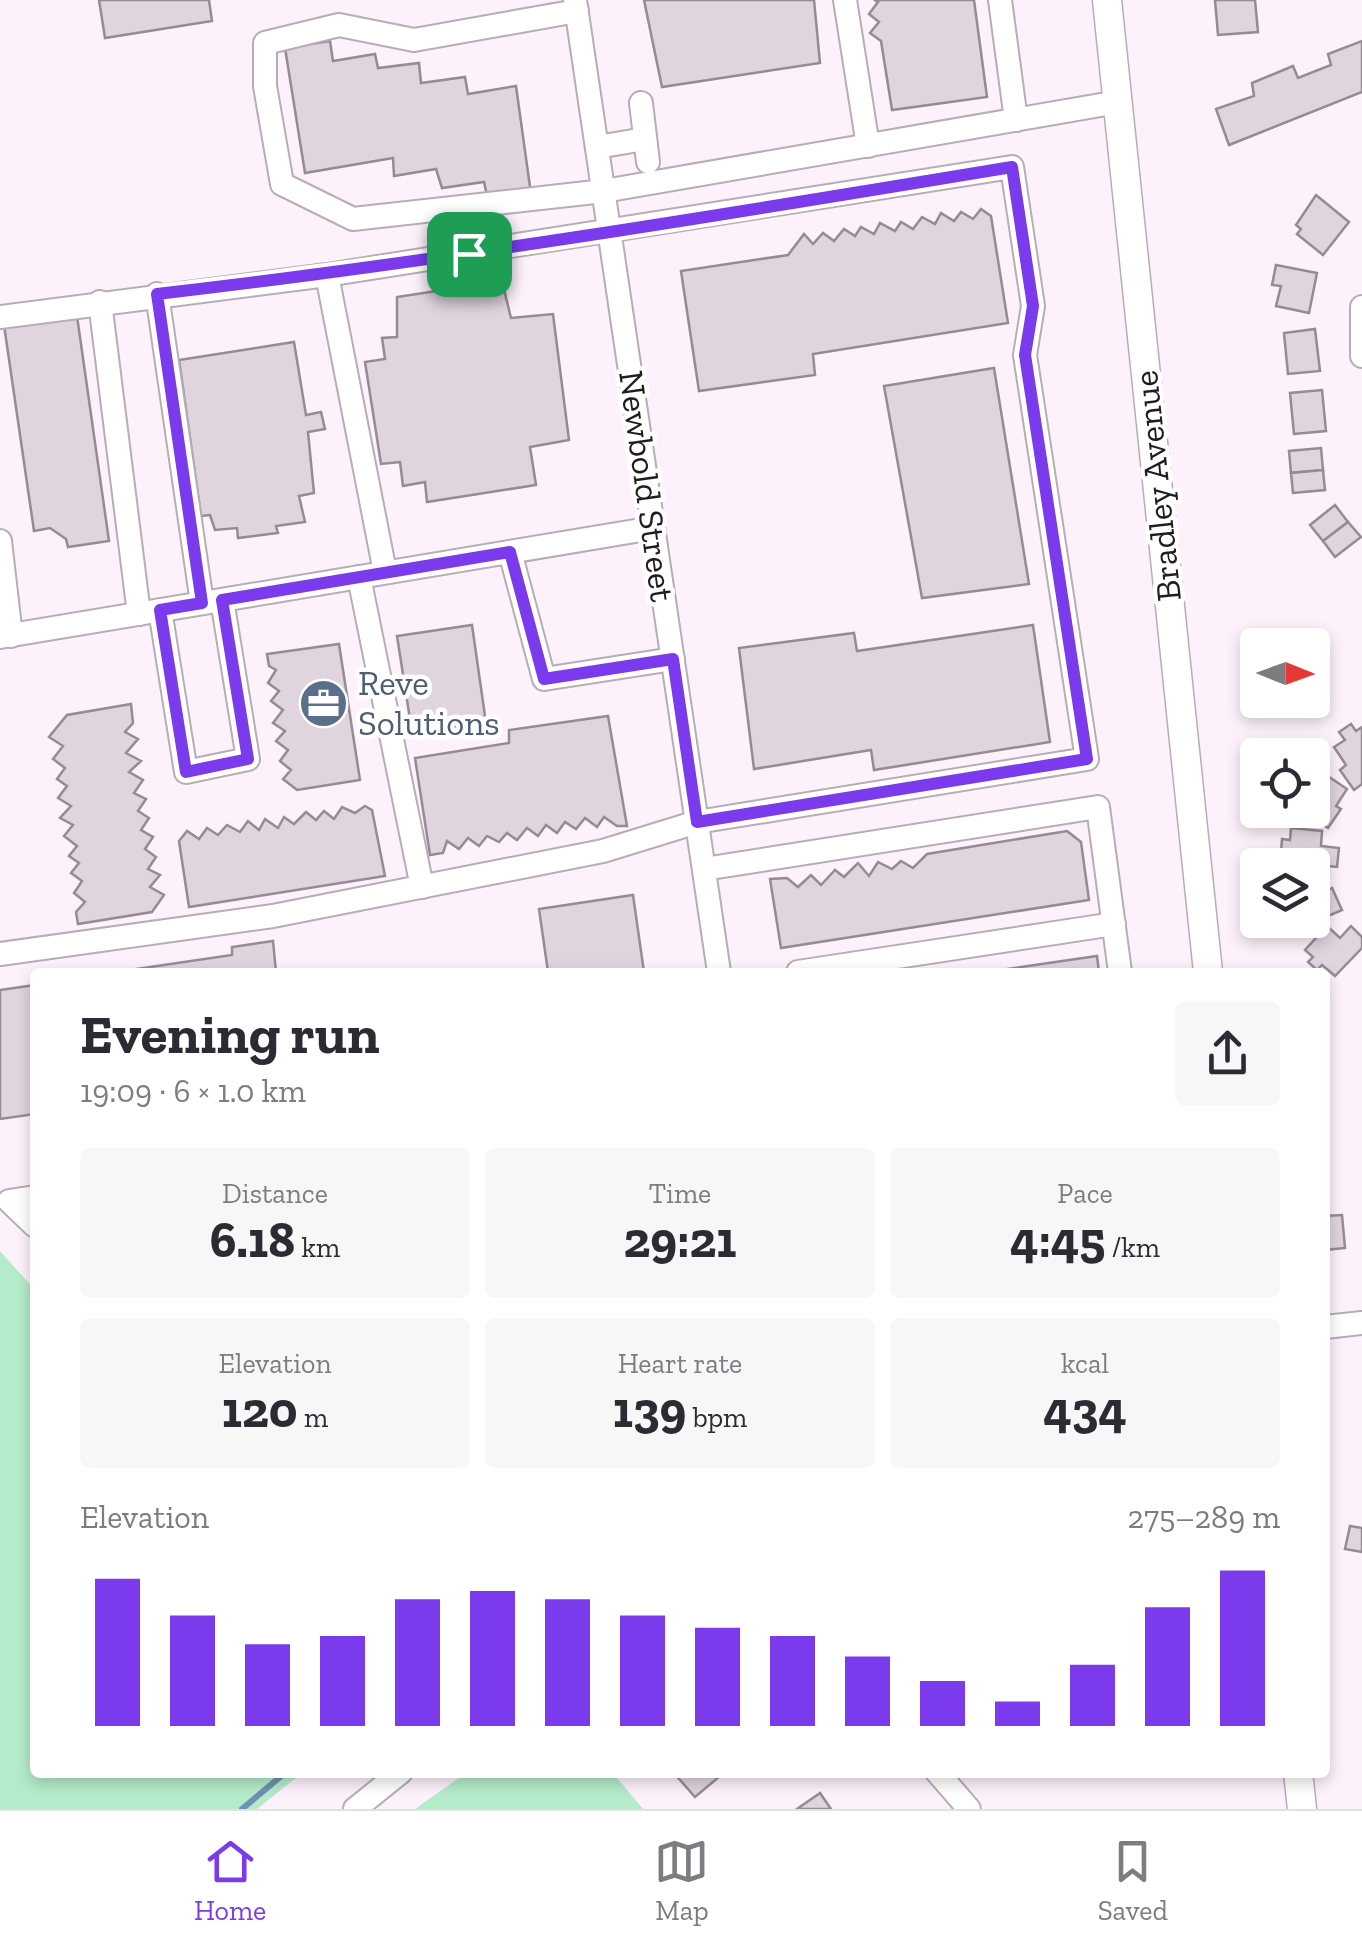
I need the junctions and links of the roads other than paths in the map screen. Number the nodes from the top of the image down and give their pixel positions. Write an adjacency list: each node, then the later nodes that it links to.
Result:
1 (844, 0): 8 (street)
2 (1000, 0): 7 (street)
3 (1108, 0): 5 (main road, Bradley Avenue)
4 (576, 6): 9 (street, Newbold Street); 10 (street)
5 (1118, 102): 7 (street); 35 (main road, Bradley Avenue)
6 (641, 103): 9 (street)
7 (1016, 120): 8 (street)
8 (868, 146): 10 (street)
9 (598, 147): 10 (street, Newbold Street)
10 (604, 192): 11 (street, Newbold Street)
11 (610, 233): 12 (street); 18 (street, Newbold Street); 27 (street)
12 (327, 275): 13 (street); 21 (street)
13 (157, 294): 14 (street); 23 (street)
14 (100, 302): 16 (street); 24 (street)
15 (1362, 307): 17 (street)
16 (0, 316)
17 (1362, 356)
18 (653, 528): 20 (street); 26 (street, Newbold Street)
19 (0, 541): 25 (street)
20 (510, 552): 21 (street); 26 (street)
21 (385, 572): 22 (street)
22 (359, 577): 23 (street); 29 (street)
23 (212, 602): 24 (street); 24 (street)
24 (149, 612): 25 (street)
25 (6, 637)
26 (673, 659): 27 (street, Newbold Street)
27 (697, 822): 28 (street, Newbold Street); 29 (street)
28 (704, 869): 30 (street); 32 (street, Newbold Street)
29 (422, 887): 31 (street)
30 (1114, 924): 33 (street); 34 (street)
31 (0, 954)
32 (718, 968)
33 (824, 968)
34 (1120, 968)
35 (1208, 968)
36 (5, 1195): 37 (street); 38 (street)
37 (30, 1196)
38 (30, 1221)
39 (1362, 1323): 40 (street)
40 (1330, 1326)
41 (394, 1778): 44 (street)
42 (942, 1778): 45 (street)
43 (1299, 1778): 46 (main road)
44 (355, 1809)
45 (970, 1809)
46 (1302, 1809)

